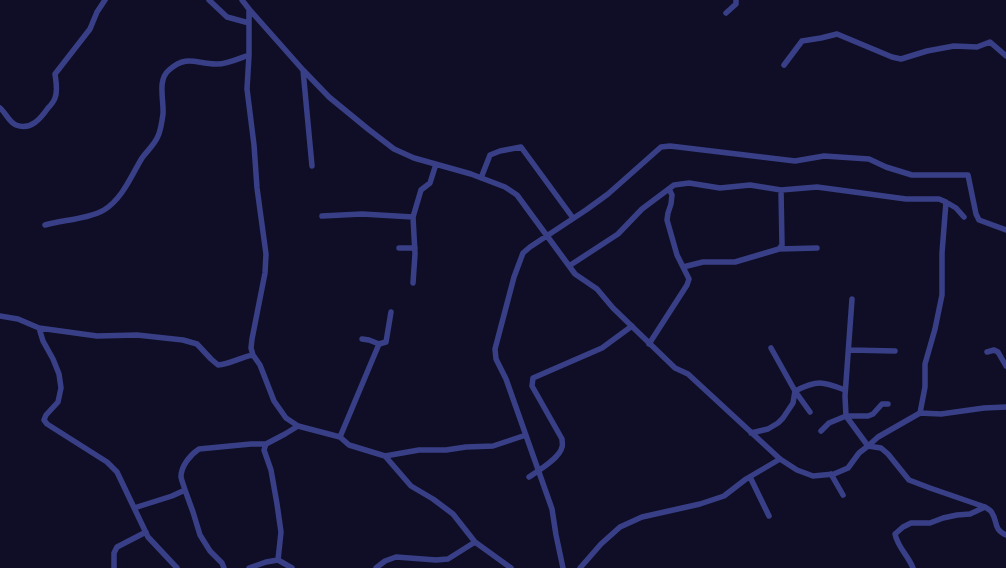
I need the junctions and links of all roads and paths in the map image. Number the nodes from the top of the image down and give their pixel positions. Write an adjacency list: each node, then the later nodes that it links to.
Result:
1 (105, 0): 12 (street)
2 (209, 0): 7 (street)
3 (242, 0): 5 (street)
4 (736, 0): 6 (street)
5 (249, 9): 7 (street); 11 (street)
6 (726, 13)
7 (249, 23): 8 (street)
8 (249, 56): 23 (street); 45 (street)
9 (1006, 56): 10 (street)
10 (784, 65)
11 (303, 70): 13 (street); 14 (street)
12 (0, 108)
13 (436, 164): 15 (street); 20 (street)
14 (312, 166)
15 (480, 178): 22 (street); 25 (street)
16 (669, 189): 17 (street); 30 (street); 31 (street)
17 (781, 190): 18 (street); 29 (street)
18 (946, 202): 21 (street); 52 (street)
19 (322, 216): 20 (street)
20 (413, 217): 27 (street)
21 (964, 217)
22 (573, 218): 24 (street); 25 (street)
23 (45, 225)
24 (1006, 230)
25 (547, 236): 30 (street); 57 (street)
26 (399, 248): 27 (street)
27 (415, 248): 32 (street)
28 (817, 248): 29 (street)
29 (779, 249): 31 (street)
30 (569, 266): 36 (street)
31 (683, 268): 40 (street)
32 (414, 283)
33 (852, 299): 42 (street)
34 (391, 312): 39 (street)
35 (0, 316): 37 (street)
36 (632, 326): 40 (street); 63 (street)
37 (39, 328): 45 (street); 70 (street)
38 (362, 339): 39 (street)
39 (379, 344): 58 (street)
40 (649, 344): 56 (street)
41 (771, 348): 48 (street)
42 (849, 350): 43 (street); 47 (street)
43 (895, 351)
44 (987, 352): 46 (street)
45 (253, 355): 54 (street)
46 (1006, 366)
47 (845, 390): 48 (street); 53 (street)
48 (795, 391): 51 (street); 56 (street)
49 (888, 404): 53 (street)
50 (1006, 407): 52 (street)
51 (810, 412)
52 (920, 413): 60 (street)
53 (846, 416): 55 (street); 60 (street)
54 (298, 426): 58 (street); 59 (street)
55 (821, 431)
56 (751, 433): 62 (street)
57 (526, 435): 61 (street); 63 (street)
58 (340, 437): 61 (street)
59 (266, 444): 67 (street); 75 (street)
60 (868, 446): 64 (street); 69 (street)
61 (385, 456): 74 (street)
62 (780, 459): 64 (street); 66 (street)
63 (539, 471): 65 (street); 83 (street)
64 (831, 474): 68 (street)
65 (529, 477)
66 (750, 477): 71 (street); 84 (street)
67 (185, 490): 70 (street); 78 (street)
68 (843, 495)
69 (985, 507): 73 (street); 85 (street)
70 (134, 508): 72 (street)
71 (769, 516)
72 (146, 532): 76 (street); 77 (street)
73 (1006, 535)
74 (475, 542): 81 (street); 82 (street)
75 (278, 560): 79 (street); 80 (street)
76 (114, 568)
77 (177, 568)
78 (224, 568)
79 (249, 568)
80 (292, 568)
81 (376, 568)
82 (511, 568)
83 (563, 568)
84 (580, 568)
85 (913, 568)

